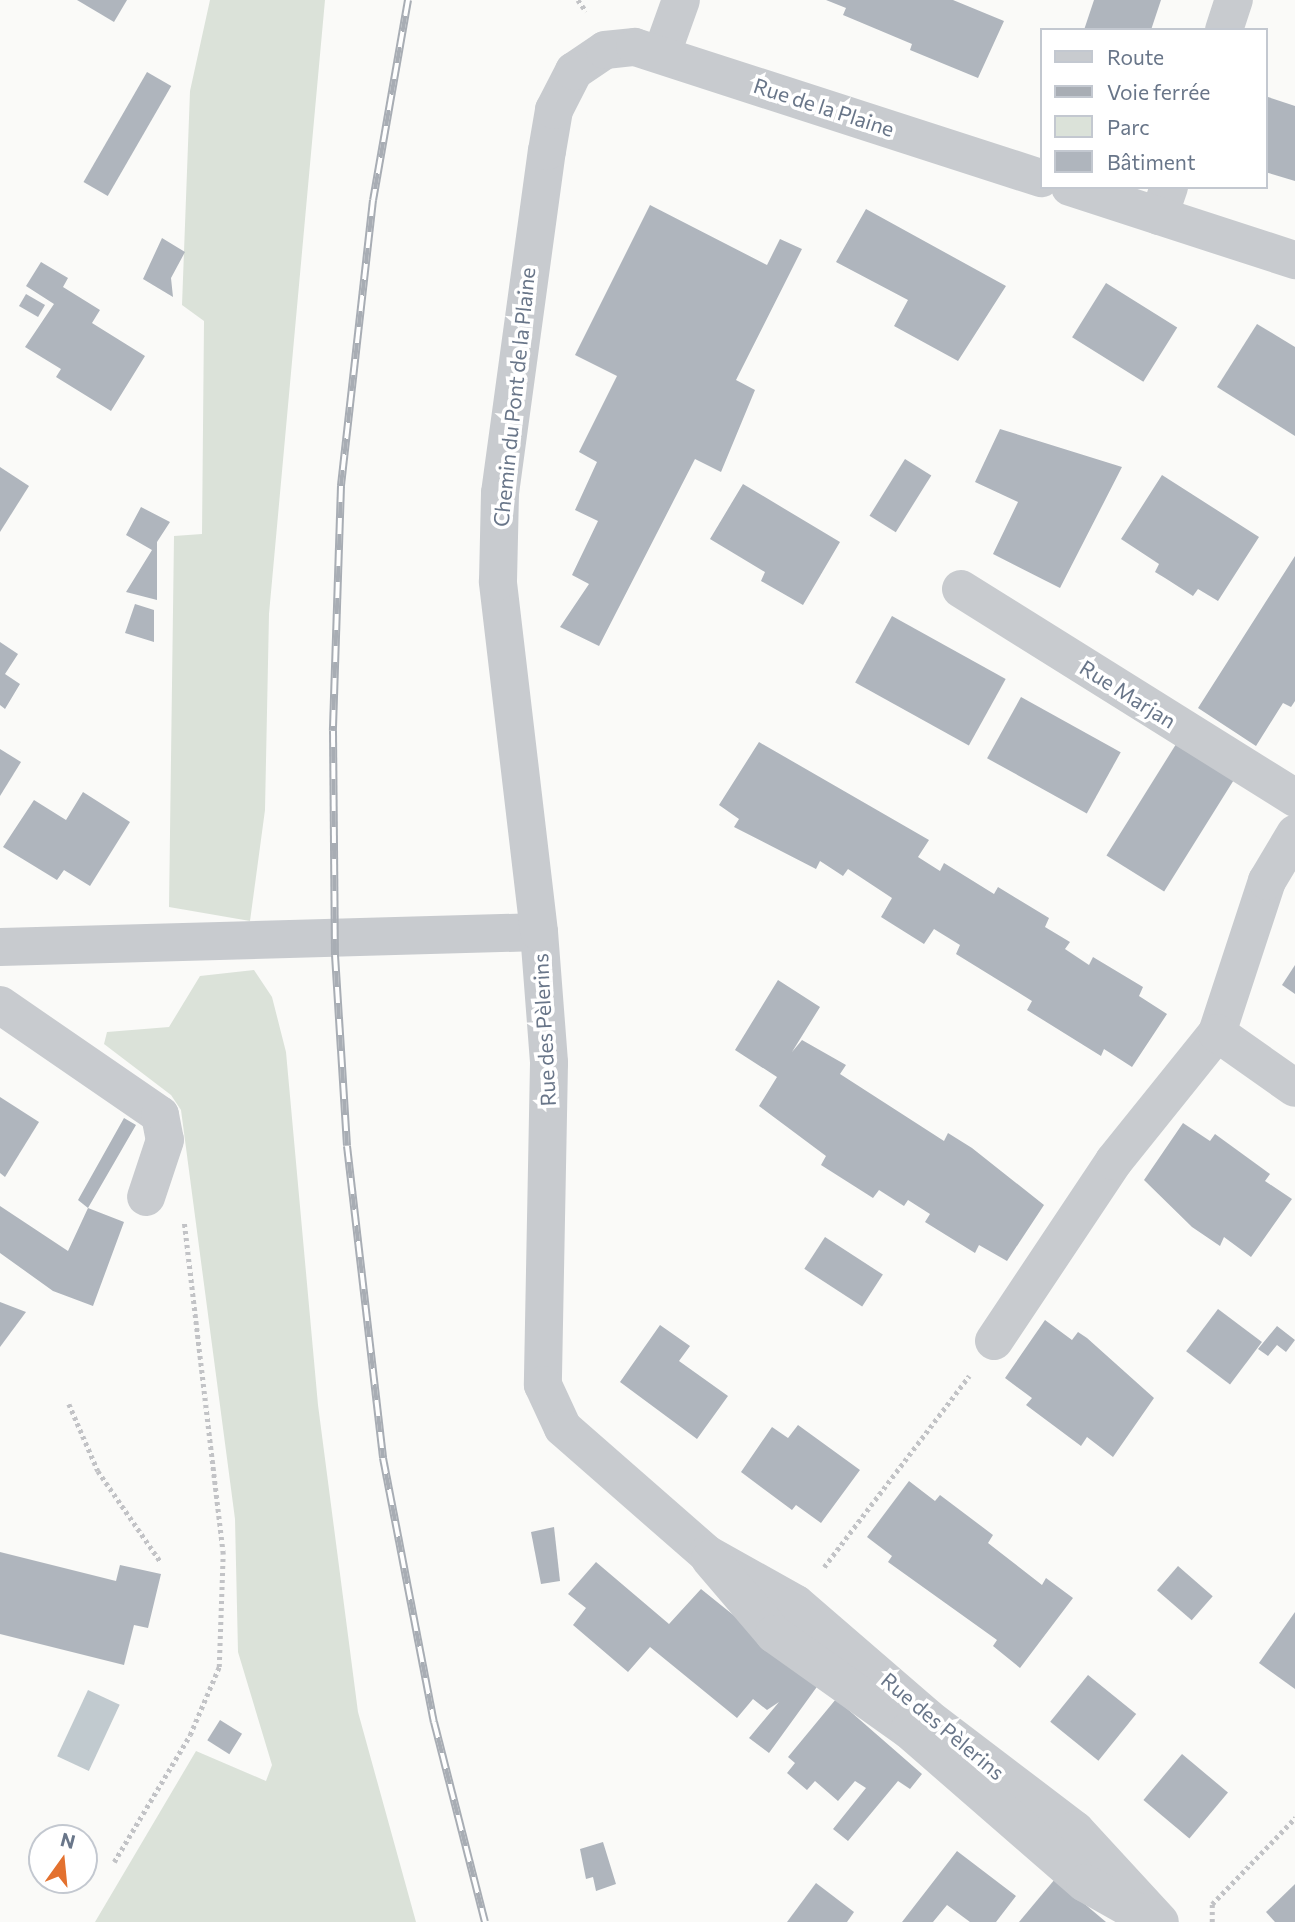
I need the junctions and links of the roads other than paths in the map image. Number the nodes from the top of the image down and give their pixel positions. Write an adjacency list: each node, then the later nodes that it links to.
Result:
1 (681, 0): 5 (street)
2 (1234, 0): 3 (street)
3 (1225, 28)
4 (605, 50): 5 (street, Rue de la Plaine); 13 (street, Chemin du Pont de la Plaine)
5 (662, 53): 6 (street, Rue de la Plaine)
6 (1040, 178)
7 (1083, 189): 8 (street)
8 (1164, 202): 9 (street)
9 (1295, 260)
10 (961, 589): 11 (street, Rue Marjan)
11 (1295, 798)
12 (1295, 834): 16 (street)
13 (539, 932): 14 (street, Rue des Pèlerins); 20 (street, Rue des Pèlerins)
14 (0, 947)
15 (0, 1005): 18 (street)
16 (1217, 1033): 17 (street); 19 (street)
17 (1295, 1088)
18 (146, 1197)
19 (994, 1342)
20 (707, 1554): 21 (street, Rue des Pèlerins); 21 (street, Rue des Pèlerins)
21 (1158, 1922)

